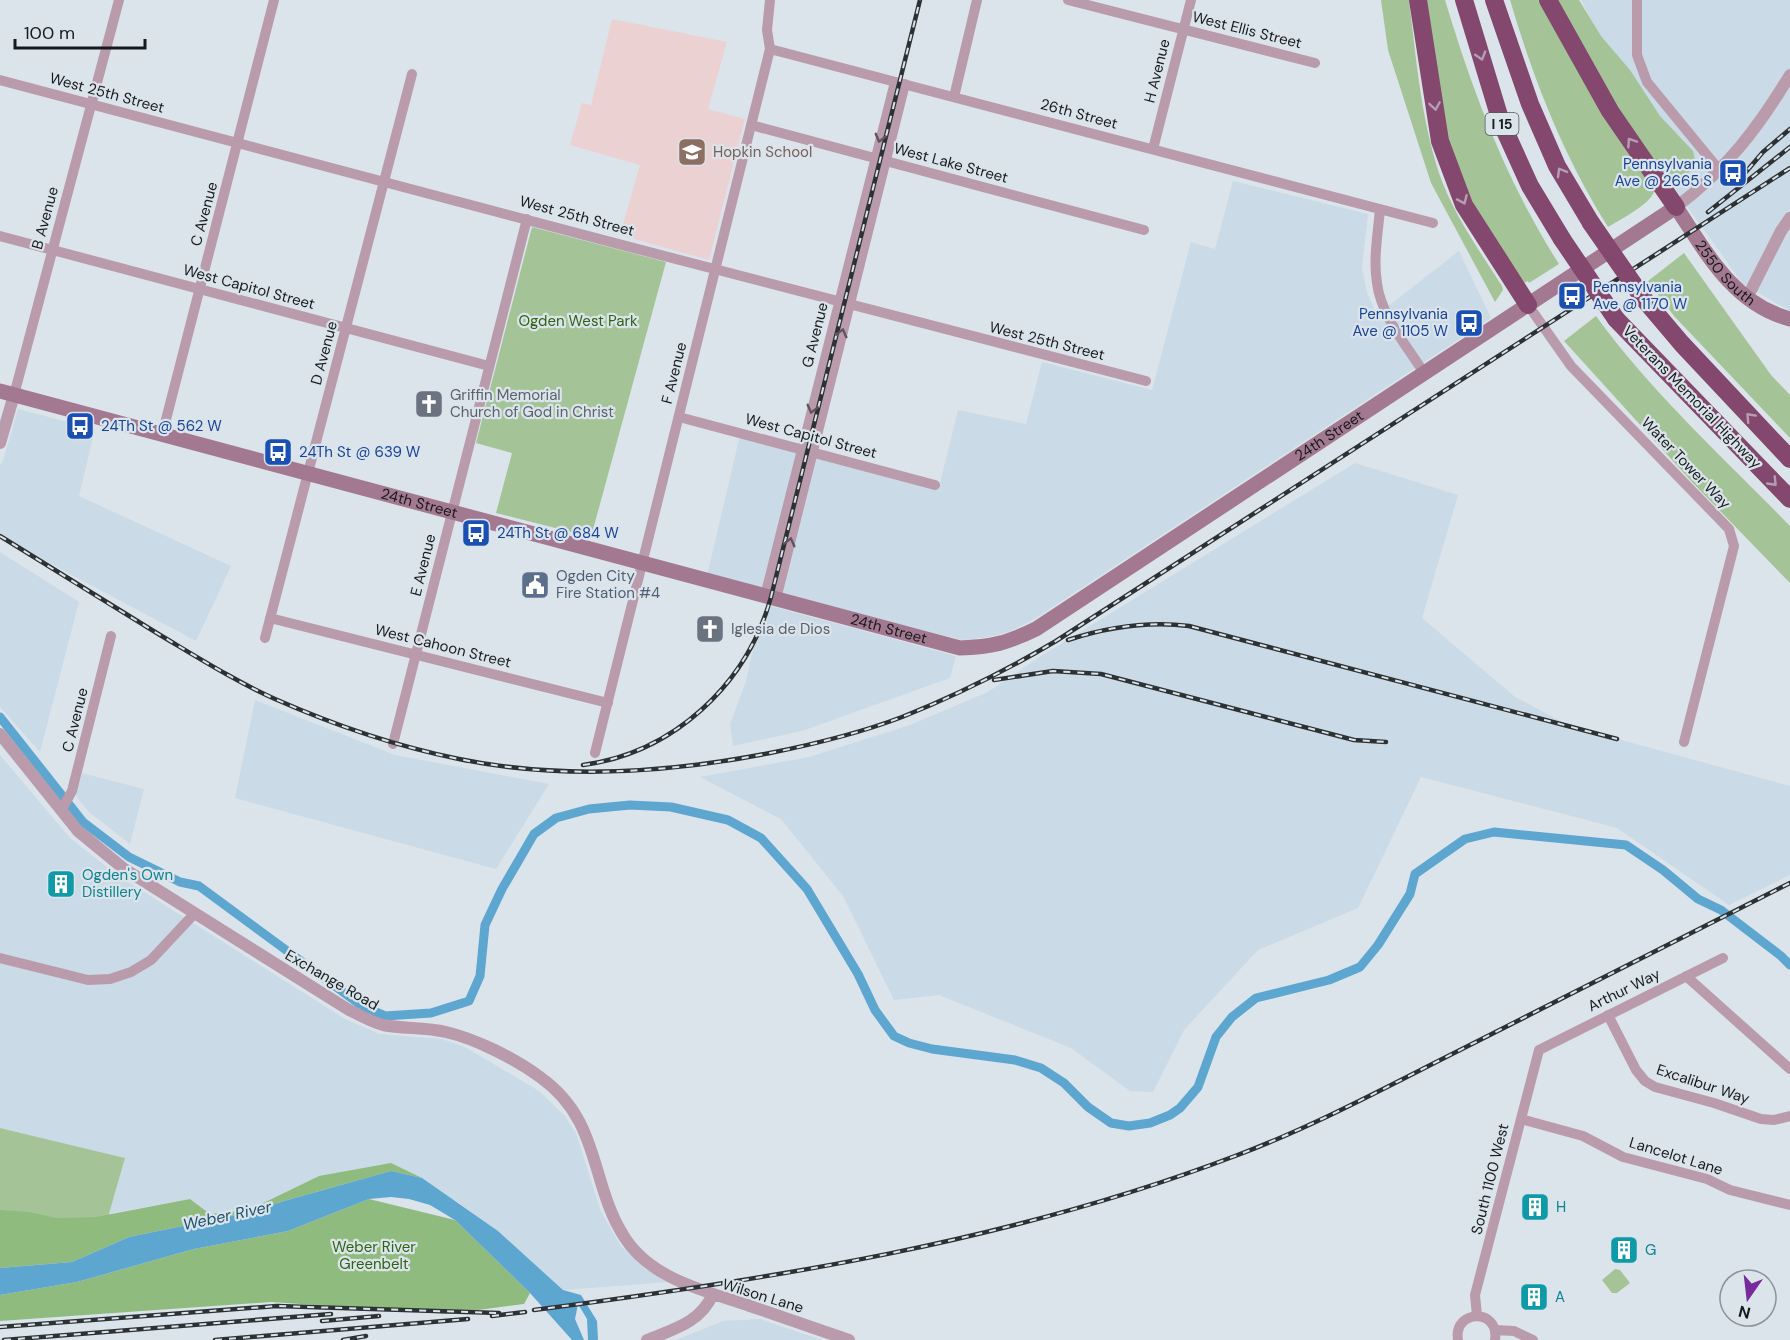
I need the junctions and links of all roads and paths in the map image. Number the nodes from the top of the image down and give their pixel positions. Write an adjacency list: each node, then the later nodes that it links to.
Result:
1 (119, 0): 20 (street, B Avenue)
2 (274, 0): 22 (street, C Avenue)
3 (770, 0): 13 (street, F Avenue)
4 (977, 0): 19 (street)
5 (1068, 0): 12 (street, West Ellis Street)
6 (1191, 0): 12 (street, H Avenue)
7 (1418, 0): 39 (highway, one-way to 39)
8 (1464, 0): 53 (highway, Veterans Memorial Highway / I 15, one-way to 53, bridge)
9 (1494, 0): 50 (highway, Veterans Memorial Highway / I 15, one-way to 9, bridge)
10 (1548, 0): 27 (highway, one-way to 10)
11 (1637, 0): 25 (street)
12 (1183, 29): 14 (street, West Ellis Street); 23 (street, H Avenue)
13 (770, 49): 18 (street, 26th Street); 21 (street, F Avenue)
14 (1315, 63)
15 (412, 75): 26 (street, D Avenue)
16 (1790, 75): 25 (street)
17 (0, 80): 20 (street, West 25th Street)
18 (900, 83): 19 (street, 26th Street); 24 (street, G Avenue)
19 (954, 97): 23 (street, 26th Street)
20 (91, 104): 22 (street, West 25th Street); 34 (street, B Avenue)
21 (751, 125): 24 (street, West Lake Street); 35 (street, F Avenue)
22 (238, 143): 26 (street, West 25th Street); 36 (street, C Avenue)
23 (1153, 149): 28 (street, 26th Street)
24 (880, 160): 32 (street, West Lake Street); 38 (street, G Avenue)
25 (1720, 171): 27 (street)
26 (384, 181): 30 (street, West 25th Street); 41 (street, D Avenue)
27 (1676, 207): 37 (main road, 2550 South); 39 (main road, 24th Street)
28 (1380, 209): 31 (street, 26th Street); 43 (street)
29 (1790, 218): 37 (street)
30 (527, 219): 35 (street, West 25th Street); 42 (street, E Avenue)
31 (1433, 223)
32 (1144, 230)
33 (0, 236): 34 (street, West Capitol Street)
34 (52, 250): 36 (street, West Capitol Street); 45 (street, B Avenue)
35 (716, 268): 38 (street, West 25th Street); 46 (street, F Avenue)
36 (200, 289): 41 (street, West Capitol Street); 47 (street, C Avenue)
37 (1747, 298): 40 (main road, 2550 South)
38 (844, 304): 44 (street, West 25th Street); 49 (street, G Avenue)
39 (1528, 305): 43 (main road, 24th Street); 63 (street, Water Tower Way)
40 (1790, 319)
41 (346, 328): 42 (street, West Capitol Street); 51 (street, D Avenue)
42 (489, 366): 54 (street, E Avenue)
43 (1424, 373): 56 (main road, 24th Street)
44 (1146, 381)
45 (7, 393): 47 (main road, 24th Street); 48 (street, B Avenue)
46 (679, 417): 49 (street, West Capitol Street); 55 (street, F Avenue)
47 (162, 435): 51 (main road, 24th Street)
48 (0, 442)
49 (808, 450): 52 (street, West Capitol Street); 56 (street, G Avenue)
50 (1790, 459)
51 (308, 474): 54 (main road, 24th Street); 57 (street, D Avenue)
52 (935, 485)
53 (1790, 499)
54 (452, 513): 55 (main road, 24th Street); 60 (street, E Avenue)
55 (642, 564): 56 (main road, 24th Street); 61 (street, F Avenue)
56 (771, 598)
57 (270, 618): 59 (street, D Avenue); 60 (street, West Cahoon Street)
58 (111, 636): 66 (street, C Avenue)
59 (265, 638)
60 (416, 654): 61 (street, West Cahoon Street); 64 (street, E Avenue)
61 (608, 703): 65 (street, F Avenue)
62 (0, 734): 66 (street, Exchange Road)
63 (1684, 742)
64 (393, 744)
65 (595, 753)
66 (62, 809): 67 (street, Exchange Road)
67 (195, 913): 68 (street); 77 (street, Exchange Road)
68 (0, 958)
69 (1723, 958): 70 (street, Arthur Way)
70 (1686, 976): 71 (street, Arthur Way); 73 (street)
71 (1608, 1015): 72 (street, Arthur Way); 74 (street, Excalibur Way)
72 (1539, 1050): 75 (street, South 1100 West)
73 (1790, 1069)
74 (1790, 1116)
75 (1521, 1119): 76 (street, Lancelot Lane); 78 (street, South 1100 West)
76 (1790, 1205)
77 (713, 1294): 80 (street, Wilson Lane); 81 (street, Wilson Lane)
78 (1477, 1316): 79 (street); 82 (street)
79 (1495, 1335): 83 (street)
80 (647, 1340)
81 (849, 1340)
82 (1458, 1340)
83 (1533, 1340)

